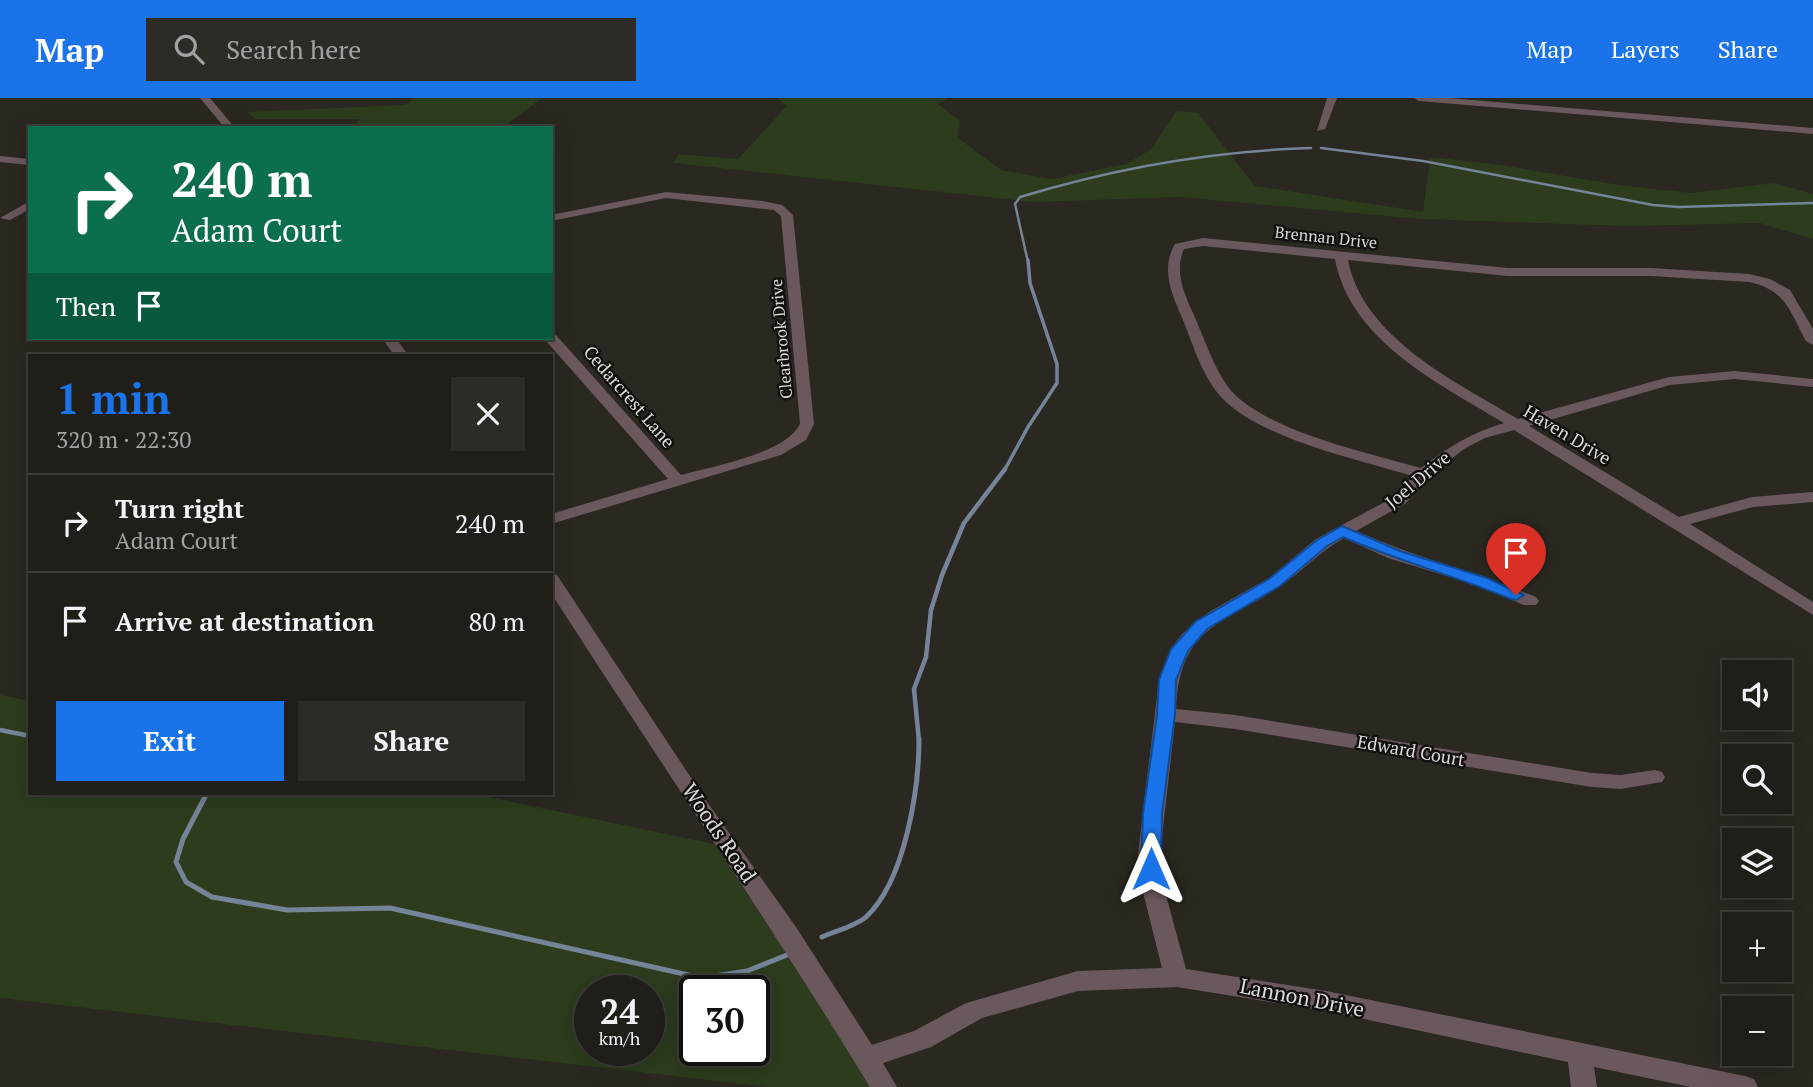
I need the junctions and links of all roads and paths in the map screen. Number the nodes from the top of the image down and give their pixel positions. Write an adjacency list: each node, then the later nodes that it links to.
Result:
1 (205, 98): 4 (street)
2 (1332, 98): 5 (street)
3 (1419, 98): 6 (street)
4 (228, 126)
5 (1320, 129)
6 (1813, 131)
7 (0, 159): 8 (street)
8 (28, 162)
9 (28, 205): 10 (street)
10 (6, 218)
11 (553, 218): 20 (street, Clearbrook Drive)
12 (1341, 256): 14 (street, Brennan Drive); 18 (street, Haven Drive); 19 (street, Brennan Drive)
13 (1778, 273): 14 (street)
14 (1761, 280): 16 (street, Brennan Drive)
15 (553, 340): 20 (street, Cedarcrest Lane)
16 (1813, 341)
17 (1813, 383): 18 (street, Joel Drive)
18 (1514, 425): 19 (street, Joel Drive); 23 (street, Haven Drive)
19 (1423, 474): 24 (street, Joel Drive)
20 (679, 482): 22 (street, Clearbrook Drive)
21 (1813, 497): 23 (street)
22 (553, 518)
23 (1677, 523): 27 (street, Haven Drive)
24 (1342, 531): 26 (street); 28 (street, Joel Drive)
25 (553, 582): 32 (street, Woods Road)
26 (1530, 601)
27 (1813, 610)
28 (1166, 715): 29 (street, Edward Court); 30 (street, Joel Drive)
29 (1656, 777)
30 (1177, 976): 31 (street, Lannon Drive); 32 (street, Lannon Drive)
31 (1580, 1053): 34 (street); 35 (street, Lannon Drive)
32 (867, 1058): 33 (street, Woods Road)
33 (884, 1087)
34 (1584, 1087)
35 (1745, 1087)

